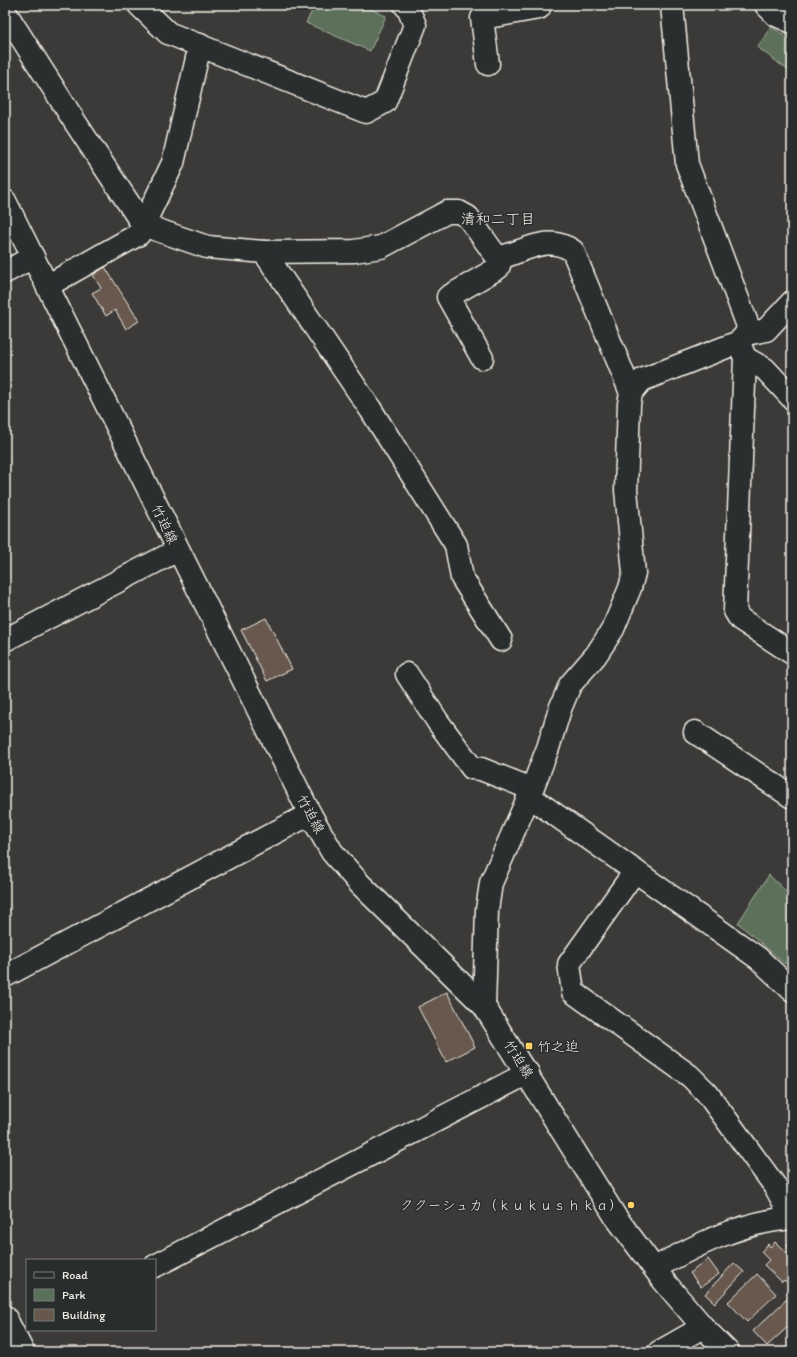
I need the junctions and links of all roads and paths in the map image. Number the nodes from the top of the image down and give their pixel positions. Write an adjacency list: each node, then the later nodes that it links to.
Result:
1 (139, 5): 8 (street)
2 (405, 5): 8 (street)
3 (539, 5): 9 (street)
4 (672, 5): 18 (street)
5 (766, 5): 7 (street)
6 (5, 12): 11 (street)
7 (792, 22)
8 (200, 46): 11 (street)
9 (488, 64)
10 (5, 201): 13 (street, 竹迫線)
11 (143, 225): 12 (street); 16 (street)
12 (264, 252): 14 (street); 24 (street)
13 (33, 257): 15 (street); 16 (street, 竹迫線)
14 (502, 257): 19 (street); 20 (street)
15 (5, 272)
16 (47, 286): 22 (street, 竹迫線)
17 (792, 302): 18 (street)
18 (743, 345): 20 (street); 21 (street); 25 (street)
19 (482, 358)
20 (632, 393): 28 (street)
21 (792, 398)
22 (178, 550): 23 (street); 30 (street, 竹迫線)
23 (5, 640)
24 (501, 640)
25 (792, 653)
26 (407, 674): 28 (street)
27 (695, 732): 29 (street)
28 (531, 793): 31 (street); 34 (street)
29 (792, 798)
30 (310, 814): 32 (street); 34 (street, 竹迫線)
31 (635, 871): 33 (street); 36 (street)
32 (5, 976)
33 (792, 990)
34 (484, 1006): 35 (street, 竹迫線)
35 (528, 1073): 37 (street); 38 (street, 竹迫線)
36 (792, 1218): 38 (street)
37 (156, 1265)
38 (655, 1268): 40 (street, 竹迫線)
39 (5, 1317): 41 (street)
40 (703, 1327): 42 (street); 43 (street, 竹迫線)
41 (19, 1341)
42 (659, 1352)
43 (728, 1352)

